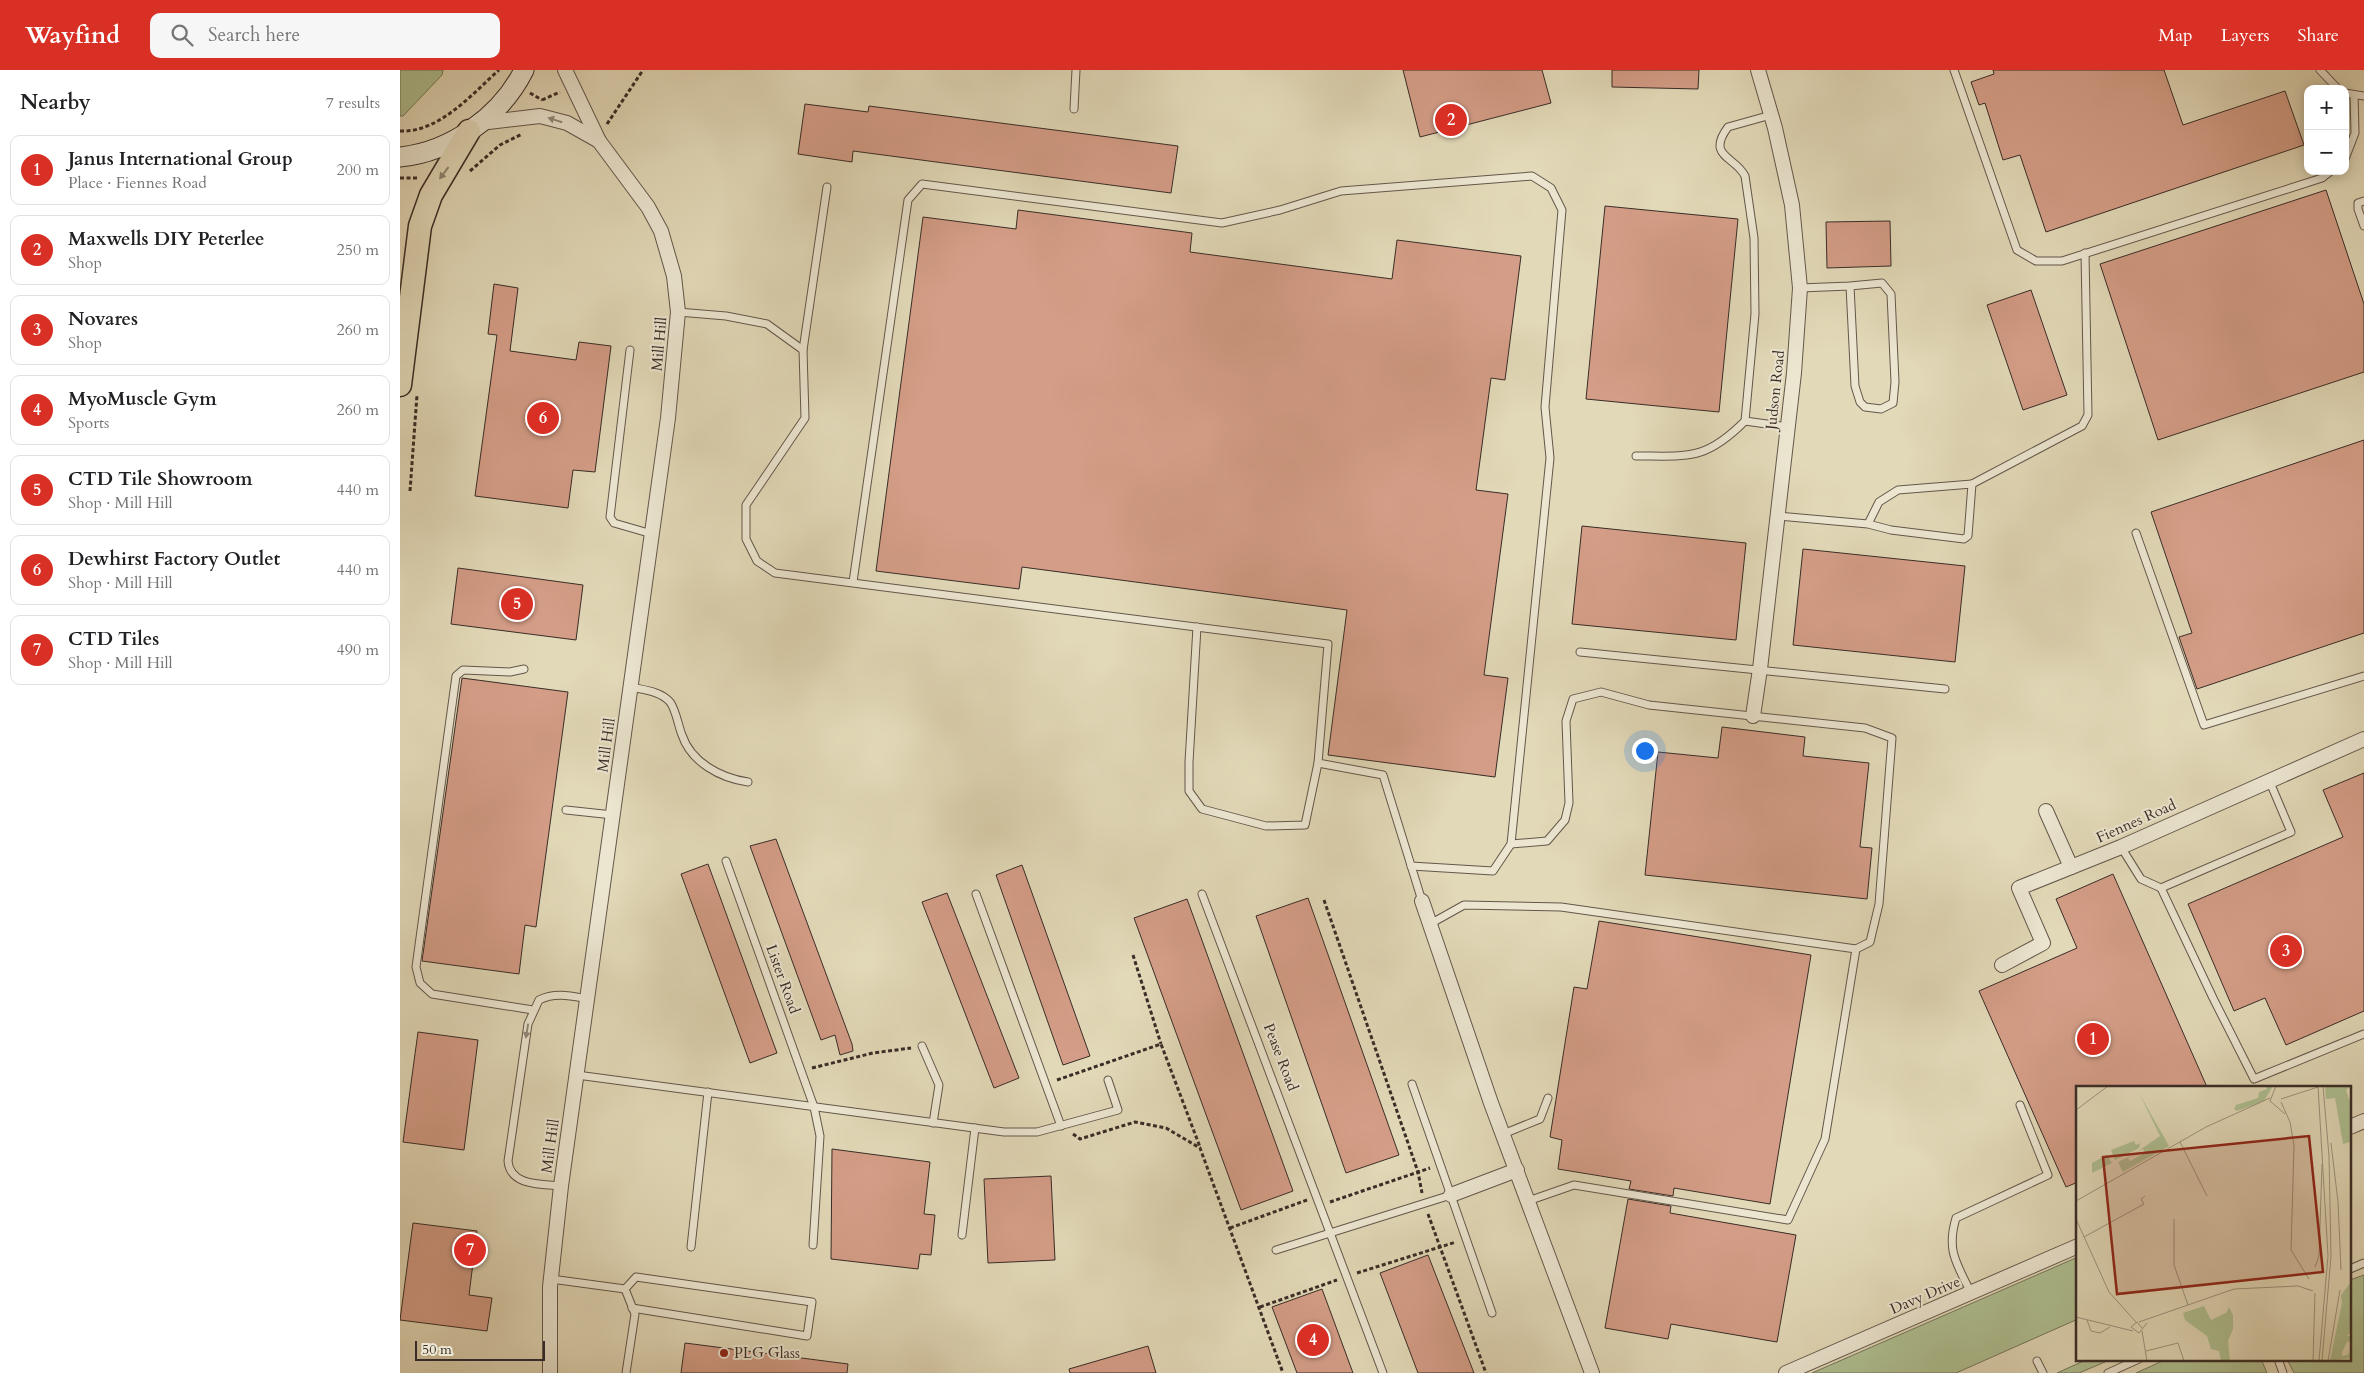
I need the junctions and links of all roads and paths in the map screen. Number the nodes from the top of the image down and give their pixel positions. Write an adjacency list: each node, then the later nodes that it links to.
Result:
1 (499, 70): 17 (path)
2 (524, 70): 16 (main road)
3 (565, 70): 19 (street, Mill Hill)
4 (642, 70): 15 (path)
5 (1076, 70): 13 (lane)
6 (1758, 70): 14 (street, Judson Road)
7 (1954, 70): 27 (lane)
8 (2320, 70): 9 (lane)
9 (2334, 85)
10 (2349, 94): 11 (lane)
11 (2354, 95): 12 (lane); 21 (lane)
12 (2364, 96)
13 (1074, 109)
14 (1771, 115): 29 (street, Judson Road); 34 (lane)
15 (603, 118)
16 (475, 127): 19 (street, Mill Hill, one-way to 16); 22 (main road); 33 (highway, one-way to 33)
17 (400, 131)
18 (530, 133): 20 (path)
19 (599, 141): 30 (street, Mill Hill)
20 (500, 144)
21 (2349, 149)
22 (400, 157)
23 (2326, 175): 27 (lane)
24 (827, 187): 32 (lane)
25 (2364, 201): 26 (lane)
26 (2364, 226)
27 (2084, 254): 37 (lane)
28 (1850, 286): 28 (lane); 29 (lane)
29 (1800, 288): 35 (street, Judson Road)
30 (678, 312): 32 (lane); 41 (street, Mill Hill)
31 (630, 350): 41 (lane)
32 (803, 350): 42 (lane)
33 (400, 385)
34 (1745, 422): 35 (lane); 36 (lane)
35 (1788, 427): 38 (street, Judson Road)
36 (1636, 456)
37 (1972, 484): 39 (lane); 39 (lane)
38 (1777, 516): 39 (lane); 46 (street, Judson Road)
39 (1868, 524)
40 (2136, 533): 47 (lane)
41 (652, 534): 48 (street, Mill Hill)
42 (853, 582): 43 (lane); 58 (lane)
43 (1198, 627): 52 (lane); 52 (lane)
44 (1580, 652): 46 (lane)
45 (524, 668): 73 (lane)
46 (1760, 669): 49 (lane); 50 (street, Judson Road)
47 (2364, 676)
48 (631, 687): 54 (lane); 57 (street, Mill Hill)
49 (1945, 689)
50 (1753, 716): 58 (lane); 69 (lane)
51 (2364, 739): 53 (street, Fiennes Road)
52 (1318, 763): 61 (lane)
53 (2269, 780): 59 (street, Fiennes Road); 63 (lane)
54 (748, 782)
55 (566, 810): 57 (lane)
56 (2046, 811): 62 (street)
57 (613, 815): 72 (street, Mill Hill)
58 (1511, 844): 61 (lane)
59 (2121, 847): 62 (street, Fiennes Road); 63 (lane)
60 (726, 861): 77 (lane, Lister Road)
61 (1411, 866): 67 (lane)
62 (2071, 867): 71 (street, Fiennes Road)
63 (2161, 888): 74 (lane)
64 (976, 894): 80 (lane)
65 (1202, 894): 98 (lane, Pease Road)
66 (1324, 900): 95 (path)
67 (1422, 901): 68 (street)
68 (1430, 924): 69 (lane); 91 (street)
69 (1856, 949): 99 (lane)
70 (1133, 954): 75 (path)
71 (2002, 965)
72 (588, 999): 73 (lane); 78 (street, Mill Hill)
73 (533, 1010): 96 (lane, one-way to 96)
74 (2364, 1034)
75 (1161, 1044): 80 (path); 92 (path)
76 (922, 1046): 77 (path); 87 (lane)
77 (801, 1071): 85 (lane, Lister Road)
78 (577, 1075): 82 (lane); 96 (street, Mill Hill)
79 (1108, 1080): 88 (lane)
80 (1046, 1084): 88 (lane)
81 (1412, 1084): 93 (lane)
82 (708, 1092): 85 (lane); 107 (lane)
83 (1548, 1098): 91 (lane)
84 (2020, 1105): 116 (lane)
85 (814, 1106): 87 (lane); 106 (lane, Lister Road)
86 (2364, 1121): 89 (street)
87 (933, 1123): 90 (lane)
88 (1061, 1126): 90 (lane); 92 (path)
89 (2352, 1126)
90 (975, 1128): 104 (lane)
91 (1503, 1134): 94 (street)
92 (1200, 1148): 102 (path)
93 (1441, 1164): 95 (path); 97 (lane)
94 (1517, 1170): 97 (street); 99 (street)
95 (1418, 1172): 100 (path); 101 (path)
96 (561, 1186): 114 (street, Mill Hill)
97 (1451, 1194): 100 (lane); 105 (lane)
98 (1316, 1197): 101 (lane, Pease Road); 102 (path)
99 (1528, 1201): 128 (street)
100 (1424, 1203): 103 (lane); 108 (path)
101 (1320, 1205): 103 (lane, Pease Road)
102 (1230, 1228): 117 (path)
103 (1330, 1233): 110 (lane); 113 (lane, Pease Road)
104 (962, 1235)
105 (1466, 1238): 108 (path); 119 (lane)
106 (813, 1245)
107 (691, 1247)
108 (1439, 1247): 113 (path); 127 (path)
109 (2076, 1247): 116 (street, Davy Drive)
110 (1276, 1250)
111 (2364, 1263): 112 (lane)
112 (2352, 1268)
113 (1347, 1277): 117 (path); 126 (lane, Pease Road)
114 (551, 1279): 115 (lane); 123 (street, Mill Hill)
115 (625, 1289): 118 (lane); 118 (lane)
116 (1971, 1293): 129 (street, Davy Drive)
117 (1260, 1307): 125 (path)
118 (632, 1308): 124 (lane)
119 (1492, 1313)
120 (2138, 1360): 131 (lane)
121 (2278, 1360): 132 (lane)
122 (2037, 1361): 130 (lane)
123 (550, 1373)
124 (626, 1373)
125 (1283, 1373)
126 (1383, 1373)
127 (1486, 1373)
128 (1592, 1373)
129 (1786, 1373)
130 (2043, 1373)
131 (2108, 1373)
132 (2283, 1373)

